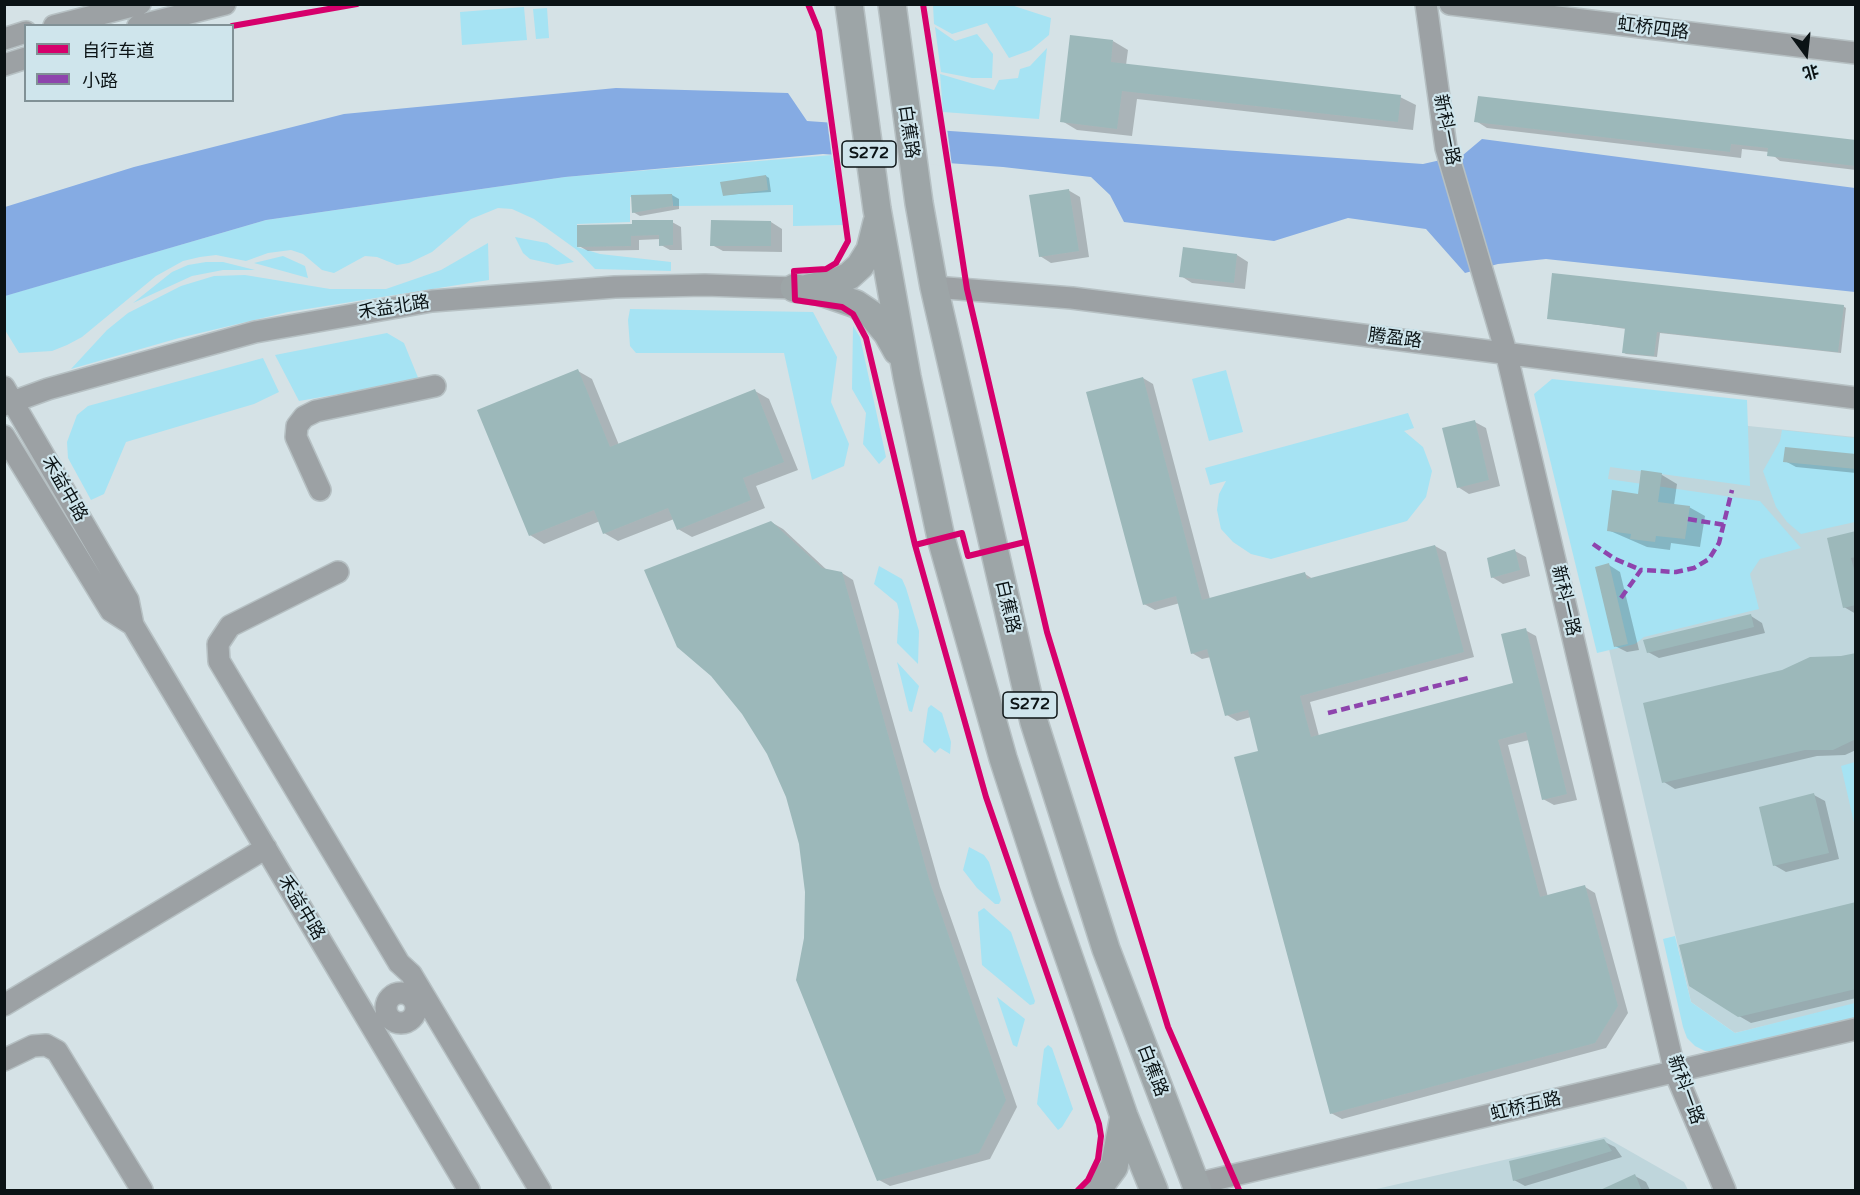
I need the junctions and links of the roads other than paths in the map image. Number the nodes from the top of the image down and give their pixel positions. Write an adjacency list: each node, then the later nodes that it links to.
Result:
1 (140, 4): 7 (street)
2 (225, 4): 8 (street)
3 (849, 4): 14 (main road, S272)
4 (892, 4): 15 (main road, 白蕉路 / S272)
5 (1426, 4): 17 (street, 新科一路)
6 (1450, 4): 11 (street, 虹桥四路)
7 (62, 24)
8 (146, 24)
9 (24, 33): 10 (street)
10 (4, 39)
11 (1856, 53)
12 (24, 59): 13 (street)
13 (4, 65)
14 (877, 209): 16 (main road); 18 (main road, S272)
15 (934, 287): 17 (street, 腾盈路); 34 (main road, 白蕉路 / S272)
16 (794, 288): 18 (main road); 20 (street, 禾益北路)
17 (1506, 352): 21 (street, 腾盈路); 32 (street, 新科一路)
18 (907, 377): 33 (main road, S272)
19 (435, 386): 23 (street)
20 (7, 398): 25 (street, 禾益中路)
21 (1856, 398)
22 (4, 436): 25 (street, 禾益中路)
23 (320, 490)
24 (338, 572): 27 (street)
25 (133, 625): 26 (street, 禾益中路)
26 (266, 848): 28 (street); 29 (street, 禾益中路)
27 (419, 998): 29 (street); 37 (street)
28 (4, 1005)
29 (379, 1020): 36 (street, 禾益中路)
30 (1856, 1029): 32 (street, 虹桥五路)
31 (4, 1060): 35 (street)
32 (1674, 1072): 34 (street, 虹桥五路); 40 (street, 新科一路)
33 (1124, 1116): 38 (main road); 39 (main road, S272)
34 (1197, 1187)
35 (142, 1191)
36 (469, 1191)
37 (540, 1191)
38 (1097, 1191)
39 (1154, 1191)
40 (1725, 1191)

